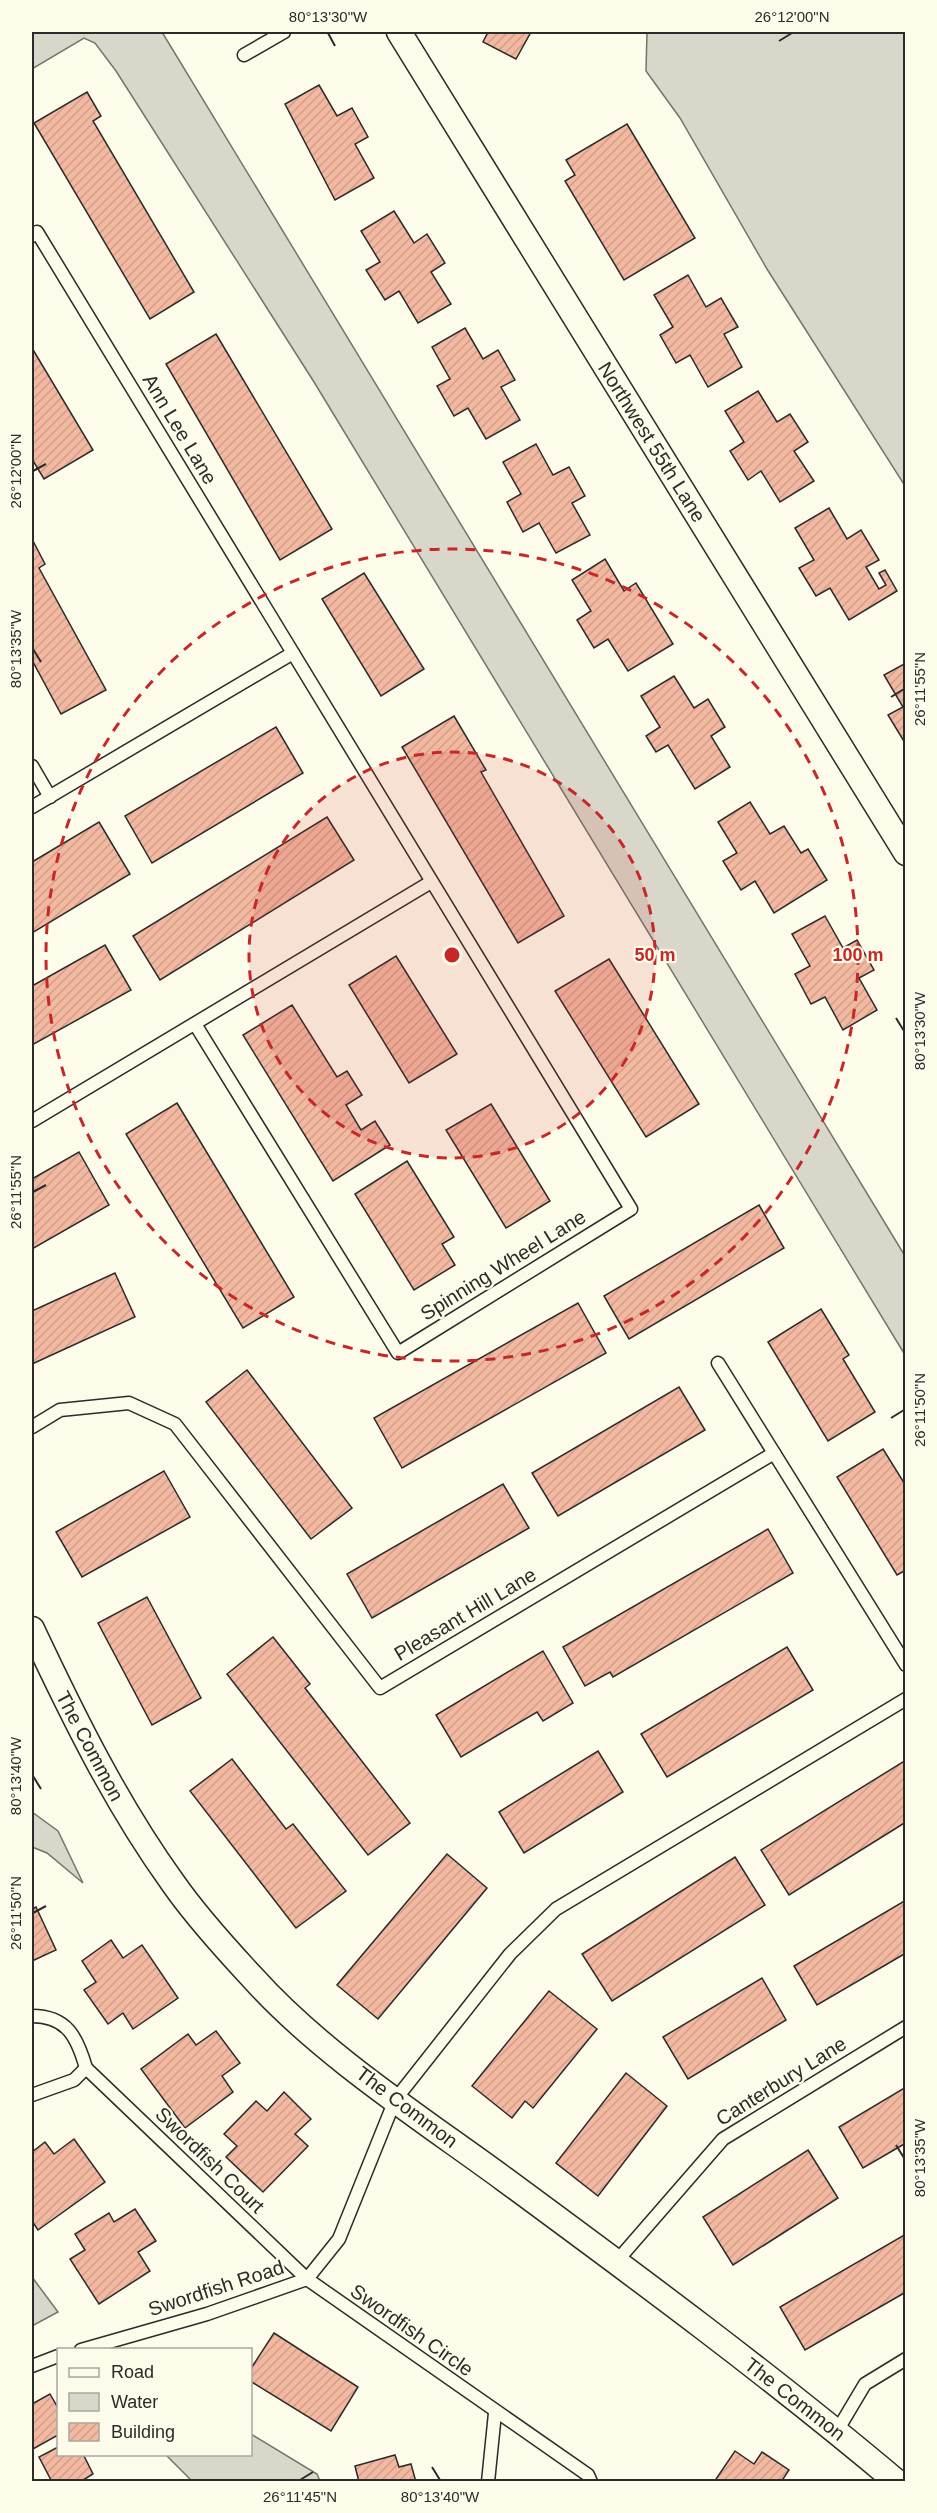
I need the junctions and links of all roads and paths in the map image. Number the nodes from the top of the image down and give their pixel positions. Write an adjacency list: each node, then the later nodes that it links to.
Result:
1 (284, 32): 3 (lane)
2 (399, 32): 10 (street, Northwest 55th Lane)
3 (244, 55)
4 (34, 230): 5 (lane, Ann Lee Lane)
5 (293, 653): 6 (lane, Ann Lee Lane); 8 (lane)
6 (338, 731): 11 (lane, Spinning Wheel Lane)
7 (32, 766): 8 (lane)
8 (50, 797): 9 (lane)
9 (32, 807)
10 (906, 853)
11 (431, 882): 12 (lane); 12 (lane, Spinning Wheel Lane)
12 (195, 1024): 13 (lane)
13 (32, 1121)
14 (718, 1363): 16 (lane)
15 (32, 1427): 16 (lane, Pleasant Hill Lane)
16 (774, 1453): 18 (lane)
17 (32, 1629): 24 (street, The Common)
18 (906, 1665)
19 (906, 1700): 24 (lane)
20 (32, 2016): 22 (lane)
21 (906, 2027): 25 (lane, Canterbury Lane)
22 (86, 2068): 23 (lane); 26 (lane, Swordfish Court)
23 (32, 2095)
24 (395, 2100): 25 (street, The Common); 26 (lane, Swordfish Road)
25 (616, 2262): 32 (street, The Common)
26 (307, 2279): 27 (lane, Swordfish Road); 31 (lane, Swordfish Circle)
27 (85, 2348)
28 (57, 2356): 30 (lane)
29 (906, 2359): 32 (lane)
30 (32, 2366)
31 (495, 2412): 33 (lane); 34 (lane, Swordfish Circle)
32 (837, 2431): 35 (street, The Common)
33 (488, 2481)
34 (591, 2481)
35 (897, 2481)

